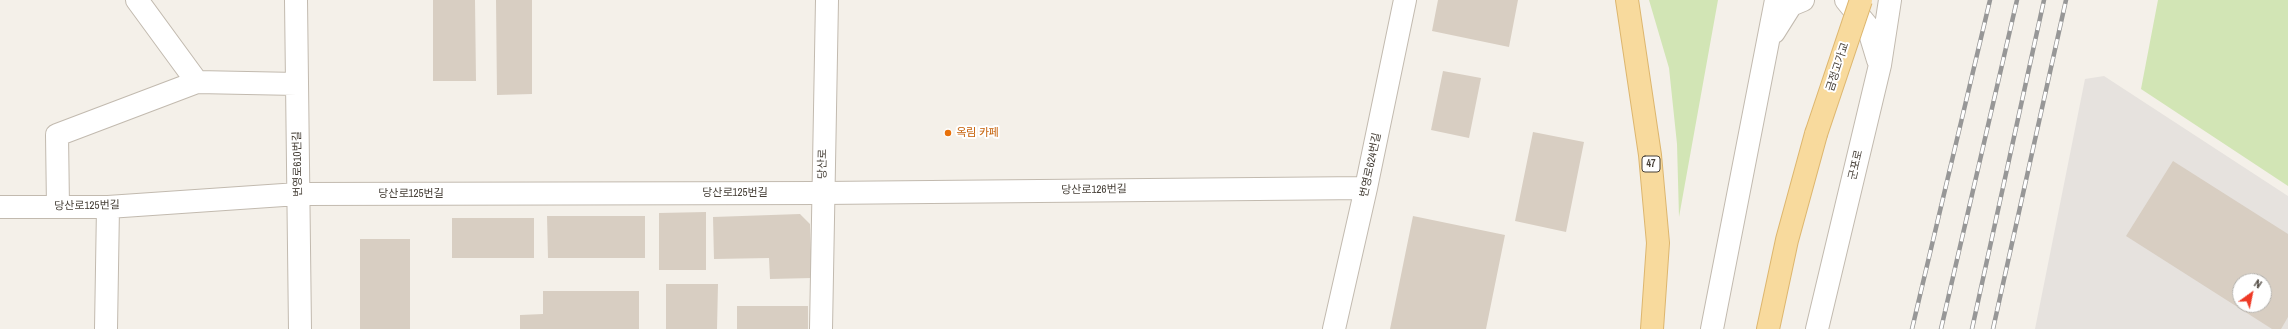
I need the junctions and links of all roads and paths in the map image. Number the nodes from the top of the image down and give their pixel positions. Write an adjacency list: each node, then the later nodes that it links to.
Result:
1 (137, 0): 13 (street)
2 (296, 0): 14 (street, 번영로610번길)
3 (827, 0): 16 (street, 당산로)
4 (1405, 0): 15 (street, 번영로624번길)
5 (1627, 0): 25 (main road, 47)
6 (1776, 0): 11 (street)
7 (1803, 0): 11 (street)
8 (1846, 0): 12 (street)
9 (1861, 0): 27 (main road, 금정고가교, bridge)
10 (1890, 0): 12 (street, 군포로)
11 (1769, 40): 26 (street)
12 (1880, 65): 28 (street, 군포로)
13 (197, 82): 14 (street); 18 (street)
14 (297, 84): 17 (street, 번영로610번길)
15 (1366, 188): 16 (street, 당산로126번길); 24 (street, 번영로624번길)
16 (822, 193): 17 (street, 당산로125번길); 23 (street, 당산로)
17 (298, 194): 19 (street, 당산로125번길); 22 (street, 번영로610번길)
18 (58, 207): 19 (street, 당산로125번길); 20 (street, 당산로125번길)
19 (108, 207): 21 (street)
20 (3, 212)
21 (106, 329)
22 (300, 329)
23 (821, 329)
24 (1334, 329)
25 (1652, 329)
26 (1712, 329)
27 (1768, 329)
28 (1817, 329)

